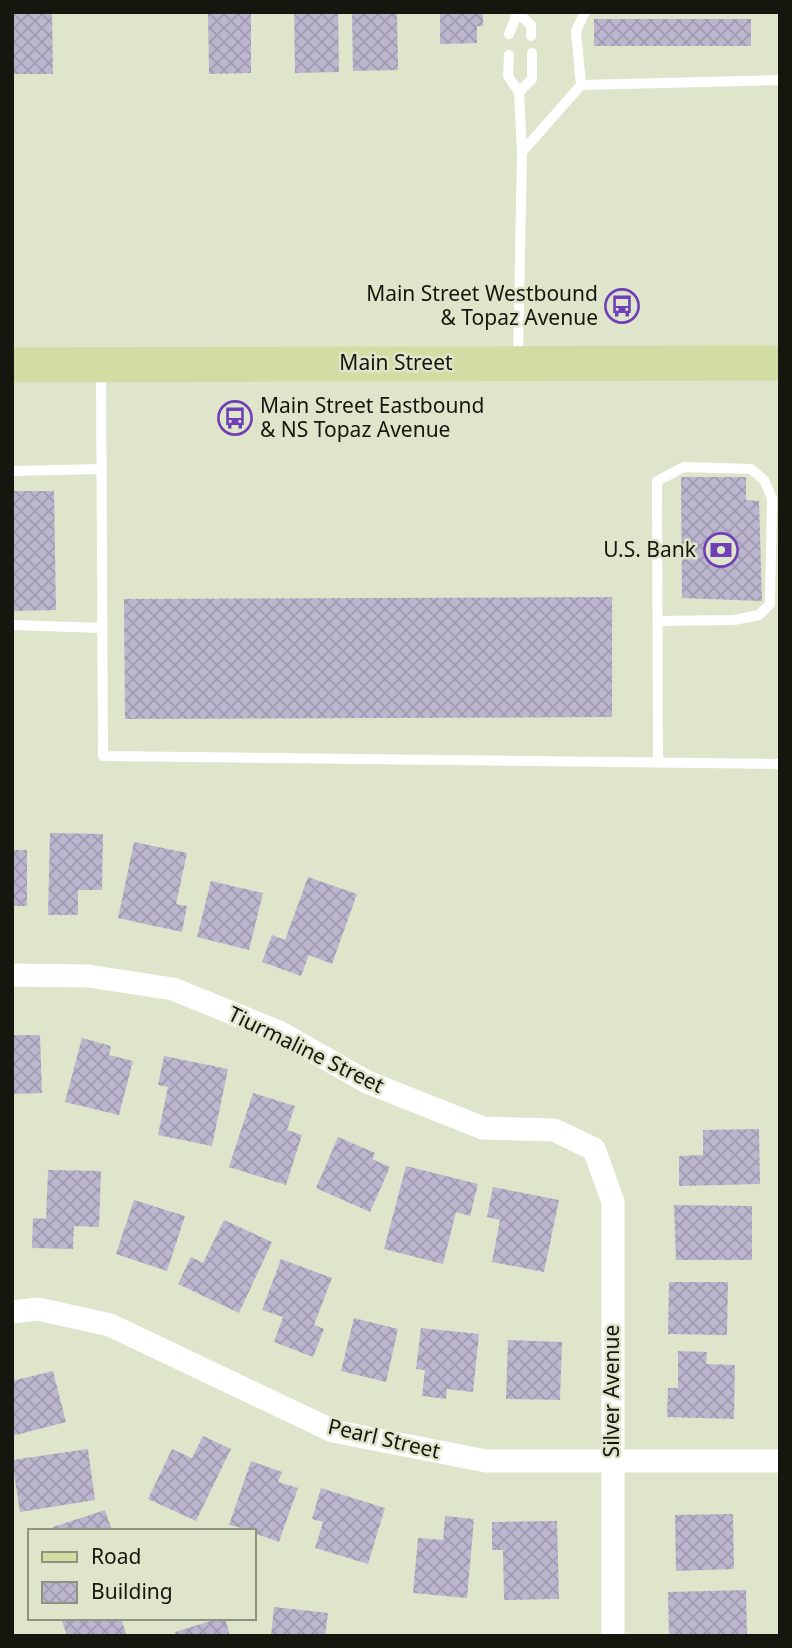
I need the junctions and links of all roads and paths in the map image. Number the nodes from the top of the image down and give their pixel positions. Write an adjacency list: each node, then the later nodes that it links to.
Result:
1 (585, 12): 8 (lane)
2 (518, 13): 3 (lane); 4 (lane)
3 (509, 34)
4 (531, 36)
5 (531, 53): 9 (lane)
6 (509, 55): 9 (lane)
7 (780, 79): 8 (lane)
8 (581, 85): 10 (lane)
9 (519, 92): 10 (lane)
10 (522, 152): 11 (lane)
11 (517, 363): 12 (main road, Main Street); 13 (main road, Main Street)
12 (780, 363)
13 (101, 364): 14 (main road, Main Street); 15 (lane)
14 (12, 365)
15 (101, 469): 16 (lane); 19 (lane)
16 (12, 471)
17 (659, 621): 17 (lane); 20 (lane)
18 (12, 625): 19 (lane)
19 (102, 628): 20 (lane)
20 (658, 762): 21 (lane)
21 (780, 764)
22 (12, 975): 23 (street, Tiurmaline Street)
23 (593, 1149): 25 (street, Silver Avenue)
24 (12, 1312): 25 (street, Pearl Street)
25 (611, 1459): 26 (street, Pearl Street); 27 (street, Silver Avenue)
26 (780, 1461)
27 (613, 1636)

